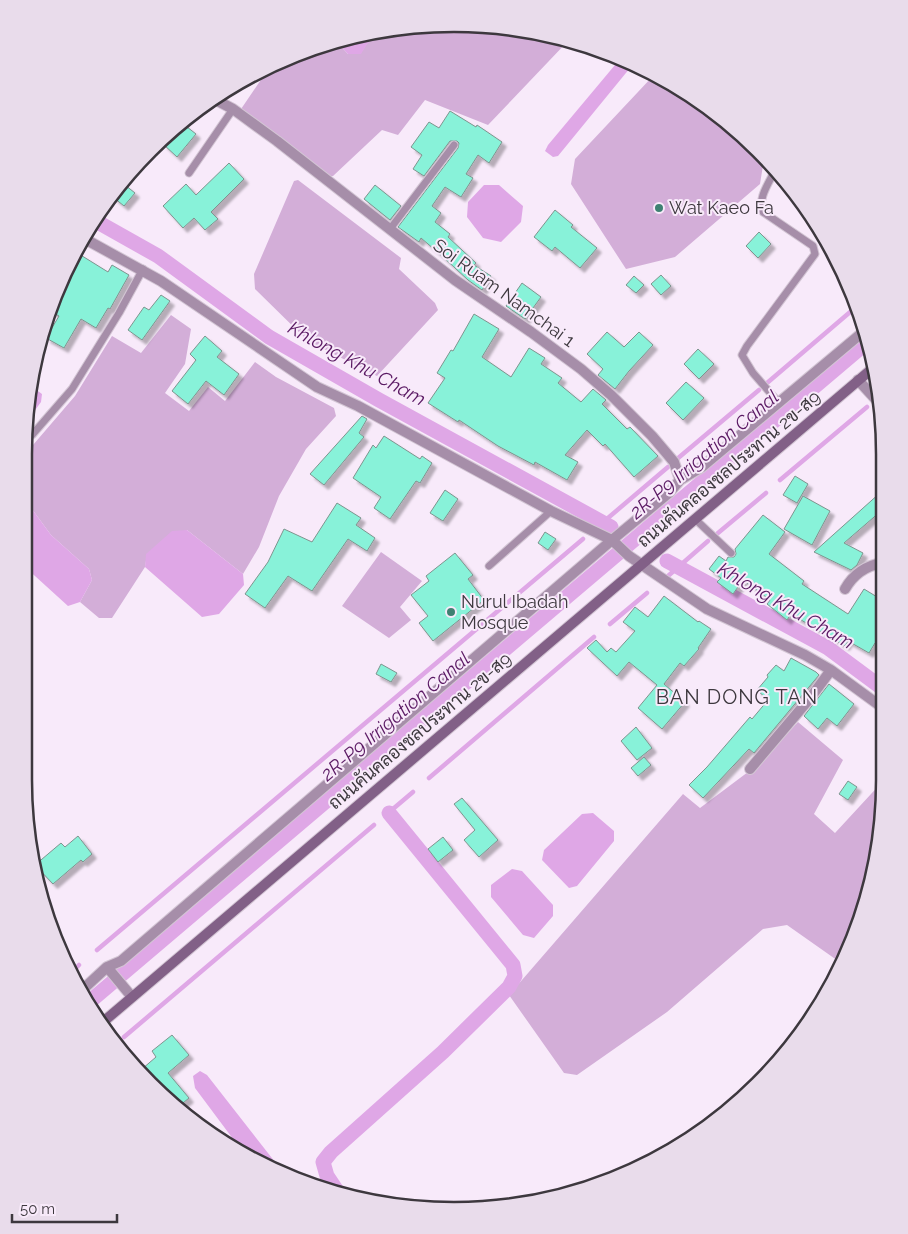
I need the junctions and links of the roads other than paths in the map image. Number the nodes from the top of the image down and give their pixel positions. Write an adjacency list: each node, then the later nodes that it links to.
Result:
1 (222, 103): 2 (street, Soi Ruam Namchai 1)
2 (233, 109): 4 (lane); 6 (street, Soi Ruam Namchai 1)
3 (454, 145): 6 (lane)
4 (189, 173)
5 (772, 177): 13 (lane)
6 (390, 229): 15 (street, Soi Ruam Namchai 1)
7 (90, 242): 8 (street)
8 (143, 269): 14 (lane); 16 (street)
9 (858, 336): 13 (street)
10 (867, 373): 11 (street, ถนนคันคลองชลประทาน 2ข-ส9)
11 (858, 380): 12 (street); 17 (street, ถนนคันคลองชลประทาน 2ข-ส9)
12 (871, 395)
13 (778, 404): 15 (street)
14 (33, 434)
15 (680, 480): 18 (street)
16 (551, 511): 18 (street); 22 (lane)
17 (695, 519): 19 (lane); 20 (street, ถนนคันคลองชลประทาน 2ข-ส9)
18 (614, 541): 20 (street); 27 (street)
19 (731, 553)
20 (642, 564): 24 (street); 29 (street, ถนนคันคลองชลประทาน 2ข-ส9)
21 (876, 565): 23 (street)
22 (489, 566)
23 (845, 589)
24 (831, 670): 25 (street); 26 (street)
25 (876, 703)
26 (750, 769)
27 (110, 970): 28 (street); 29 (street)
28 (87, 987)
29 (129, 994): 30 (street, ถนนคันคลองชลประทาน 2ข-ส9)
30 (107, 1018)

